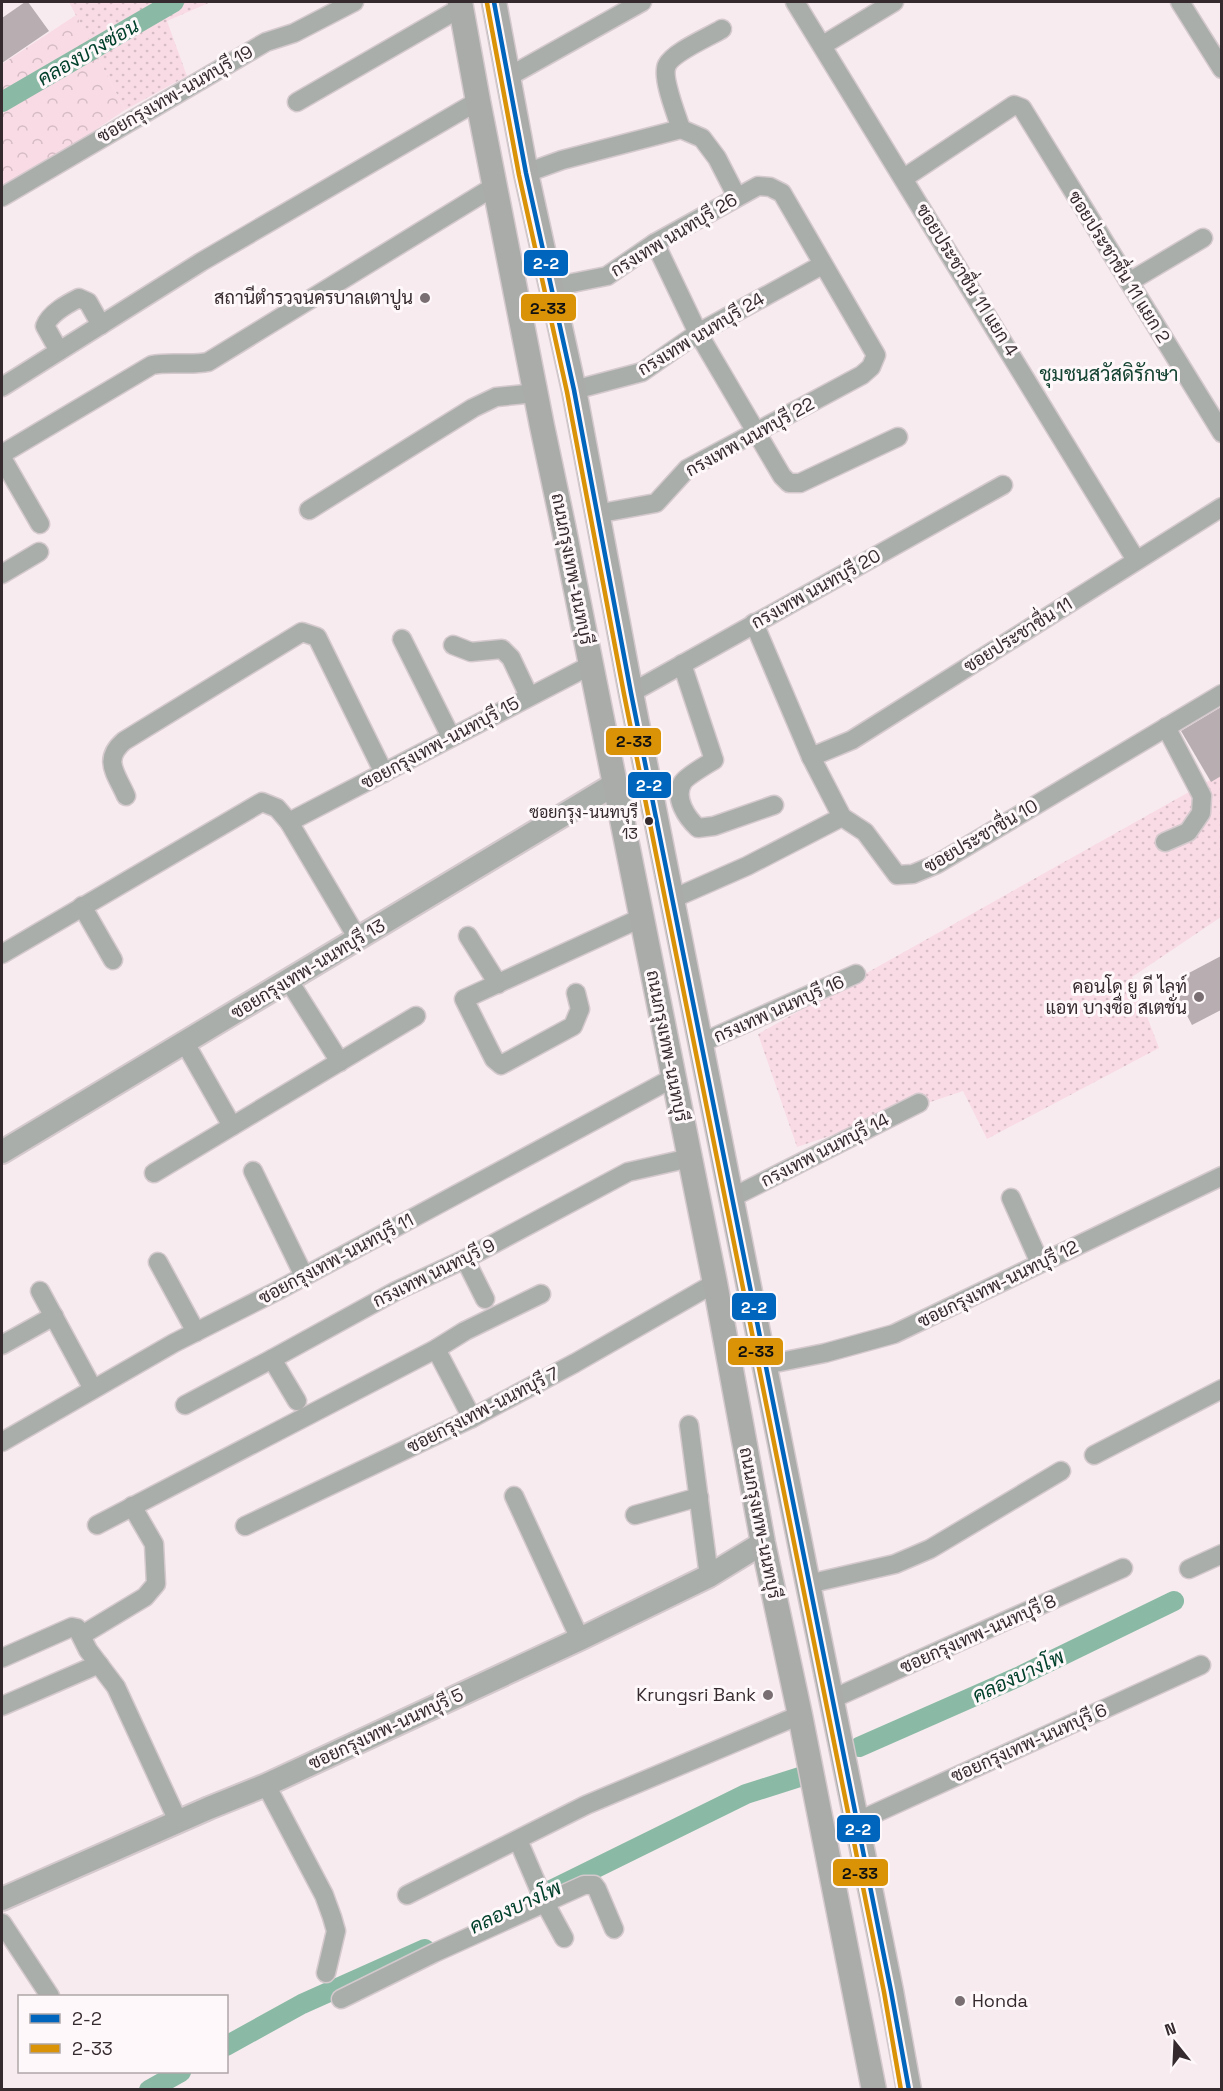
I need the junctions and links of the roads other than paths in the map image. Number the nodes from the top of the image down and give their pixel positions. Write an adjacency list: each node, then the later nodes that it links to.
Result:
1 (354, 2): 18 (street, ซอยกรุงเทพ-นนทบุรี 19)
2 (494, 2): 11 (main road, ถนนกรุงเทพ-นนทบุรี)
3 (642, 2): 11 (street)
4 (795, 2): 9 (street, ซอยประชาชื่น 11 แยก 4)
5 (894, 2): 9 (street)
6 (1180, 2): 10 (street)
7 (461, 4): 12 (main road, ถนนกรุงเทพ-นนทบุรี); 13 (street)
8 (722, 29): 14 (street)
9 (824, 45): 16 (street, ซอยประชาชื่น 11 แยก 4)
10 (1221, 69)
11 (508, 77): 15 (main road, ถนนกรุงเทพ-นนทบุรี)
12 (478, 101): 17 (main road, ถนนกรุงเทพ-นนทบุรี); 25 (street)
13 (297, 102)
14 (681, 129): 15 (street); 19 (street)
15 (526, 173): 17 (main road); 24 (main road, ถนนกรุงเทพ-นนทบุรี)
16 (903, 178): 23 (street, ซอยประชาชื่น 11 แยก 2); 42 (street, ซอยประชาชื่น 11 แยก 4)
17 (495, 186): 30 (main road, ถนนกรุงเทพ-นนทบุรี); 34 (street)
18 (2, 197)
19 (737, 197): 21 (street, กรงเทพ นนทบุรี 26); 22 (street, กรงเทพ นนทบุรี 26)
20 (1203, 238): 23 (street)
21 (655, 243): 24 (street, กรงเทพ นนทบุรี 26); 26 (street)
22 (822, 265): 26 (street, กรงเทพ นนทบุรี 24); 31 (street, กรงเทพ นนทบุรี 22)
23 (1129, 282): 32 (street, ซอยประชาชื่น 11 แยก 2)
24 (552, 287): 29 (main road, ถนนกรุงเทพ-นนทบุรี)
25 (101, 325): 27 (street); 27 (street)
26 (698, 333): 29 (street, กรงเทพ นนทบุรี 24); 31 (street)
27 (59, 351): 28 (street)
28 (2, 387)
29 (574, 390): 39 (main road, ถนนกรุงเทพ-นนทบุรี)
30 (536, 393): 38 (street); 48 (main road, ถนนกรุงเทพ-นนทบุรี)
31 (756, 431): 33 (street); 39 (street, กรงเทพ นนทบุรี 22)
32 (1221, 433)
33 (898, 437)
34 (2, 454)
35 (2, 459): 40 (street)
36 (1003, 485): 44 (street, กรงเทพ นนทบุรี 20)
37 (1221, 507): 42 (street, ซอยประชาชื่น 11)
38 (309, 510)
39 (596, 514): 49 (main road, ถนนกรุงเทพ-นนทบุรี)
40 (40, 524)
41 (39, 552): 43 (street)
42 (1136, 560): 54 (street, ซอยประชาชื่น 11)
43 (2, 574)
44 (754, 623): 47 (street, กรงเทพ นนทบุรี 20); 54 (street, ซอยประชาชื่น 10)
45 (402, 639): 53 (street)
46 (453, 645): 51 (street)
47 (682, 664): 49 (street, กรงเทพ นนทบุรี 20); 59 (street)
48 (591, 665): 51 (street, ซอยกรุงเทพ-นนทบุรี 15); 57 (main road, ถนนกรุงเทพ-นนทบุรี)
49 (631, 693): 56 (main road, ถนนกรุงเทพ-นนทบุรี)
50 (1221, 694): 52 (street, ซอยประชาชื่น 10)
51 (530, 696): 53 (street, ซอยกรุงเทพ-นนทบุรี 15)
52 (1166, 727): 60 (street, ซอยประชาชื่น 10); 62 (street)
53 (451, 737): 55 (street, ซอยกรุงเทพ-นนทบุรี 15)
54 (811, 757): 60 (street, ซอยประชาชื่น 10)
55 (384, 773): 58 (street); 61 (street, ซอยกรุงเทพ-นนทบุรี 15)
56 (647, 775): 57 (main road); 63 (main road, ถนนกรุงเทพ-นนทบุรี)
57 (615, 784): 65 (main road, ถนนกรุงเทพ-นนทบุรี); 67 (street, ซอยกรุงเทพ-นนทบุรี 13)
58 (126, 796)
59 (774, 805)
60 (842, 817): 63 (street)
61 (289, 822): 64 (street); 67 (street)
62 (1165, 842)
63 (672, 899): 76 (main road, ถนนกรุงเทพ-นนทบุรี)
64 (82, 906): 68 (street); 69 (street)
65 (641, 918): 72 (street); 78 (main road, ถนนกรุงเทพ-นนทบุรี)
66 (468, 936): 72 (street)
67 (358, 939): 71 (street, ซอยกรุงเทพ-นนทบุรี 13)
68 (2, 954)
69 (113, 960)
70 (856, 974): 76 (street, กรงเทพ นนทบุรี 16)
71 (289, 981): 75 (street, ซอยกรุงเทพ-นนทบุรี 13); 77 (street)
72 (498, 984): 73 (street)
73 (576, 993)
74 (416, 1016): 77 (street)
75 (185, 1043): 80 (street); 81 (street, ซอยกรุงเทพ-นนทบุรี 13)
76 (701, 1043): 86 (main road, ถนนกรุงเทพ-นนทบุรี)
77 (340, 1062): 80 (street)
78 (673, 1078): 82 (main road, ถนนกรุงเทพ-นนทบุรี); 91 (street, ซอยกรุงเทพ-นนทบุรี 11)
79 (919, 1103): 86 (street, กรงเทพ นนทบุรี 14)
80 (232, 1126): 84 (street)
81 (2, 1152)
82 (690, 1158): 88 (street, กรงเทพ นนทบุรี 9); 92 (main road, ถนนกรุงเทพ-นนทบุรี)
83 (253, 1172): 91 (street)
84 (154, 1173)
85 (1221, 1176): 90 (street, ซอยกรุงเทพ-นนทบุรี 12)
86 (731, 1198): 101 (main road, ถนนกรุงเทพ-นนทบุรี)
87 (1011, 1198): 90 (street)
88 (465, 1259): 95 (street); 100 (street, กรงเทพ นนทบุรี 9)
89 (158, 1262): 97 (street)
90 (1040, 1263): 101 (street, ซอยกรุงเทพ-นนทบุรี 12)
91 (304, 1276): 97 (street, ซอยกรุงเทพ-นนทบุรี 11)
92 (715, 1284): 106 (street, ซอยกรุงเทพ-นนทบุรี 7); 117 (main road, ถนนกรุงเทพ-นนทบุรี)
93 (40, 1290): 96 (street)
94 (541, 1294): 99 (street)
95 (485, 1299)
96 (54, 1316): 98 (street); 102 (street)
97 (196, 1332): 102 (street, ซอยกรุงเทพ-นนทบุรี 11)
98 (2, 1345)
99 (436, 1349): 106 (street); 113 (street)
100 (272, 1359): 104 (street); 105 (street, กรงเทพ นนทบุรี 9)
101 (765, 1365): 122 (main road, ถนนกรุงเทพ-นนทบุรี)
102 (93, 1389): 108 (street, ซอยกรุงเทพ-นนทบุรี 11)
103 (1221, 1389): 109 (street)
104 (297, 1401)
105 (185, 1405)
106 (472, 1418): 116 (street, ซอยกรุงเทพ-นนทบุรี 7)
107 (688, 1425): 112 (street)
108 (2, 1442)
109 (1094, 1455)
110 (1061, 1471): 122 (street)
111 (514, 1496): 124 (street)
112 (699, 1497): 114 (street); 121 (street)
113 (132, 1506): 115 (street); 123 (street)
114 (635, 1515)
115 (97, 1525)
116 (245, 1526)
117 (763, 1543): 121 (street, ซอยกรุงเทพ-นนทบุรี 5); 130 (main road, ถนนกรุงเทพ-นนทบุรี)
118 (1221, 1554): 120 (street)
119 (1123, 1568): 128 (street, ซอยกรุงเทพ-นนทบุรี 8)
120 (1189, 1569)
121 (709, 1576): 124 (street, ซอยกรุงเทพ-นนทบุรี 5)
122 (808, 1584): 128 (main road, ถนนกรุงเทพ-นนทบุรี)
123 (82, 1635): 125 (street); 126 (street)
124 (580, 1639): 131 (street, ซอยกรุงเทพ-นนทบุรี 5)
125 (2, 1658)
126 (99, 1664): 129 (street); 132 (street)
127 (1202, 1665): 133 (street, ซอยกรุงเทพ-นนทบุรี 6)
128 (832, 1699): 130 (main road); 133 (main road, ถนนกรุงเทพ-นนทบุรี)
129 (2, 1706)
130 (799, 1709): 134 (street); 144 (main road, ถนนกรุงเทพ-นนทบุรี)
131 (266, 1785): 132 (street, ซอยกรุงเทพ-นนทบุรี 5); 141 (street)
132 (178, 1821): 137 (street, ซอยกรุงเทพ-นนทบุรี 5)
133 (856, 1822): 145 (main road, ถนนกรุงเทพ-นนทบุรี)
134 (518, 1840): 135 (street); 136 (street)
135 (407, 1896)
136 (543, 1898): 139 (street); 140 (street); 143 (street)
137 (2, 1899)
138 (2, 1923): 142 (street)
139 (614, 1929)
140 (564, 1938)
141 (326, 1973)
142 (49, 1995)
143 (341, 1999)
144 (874, 2090)
145 (909, 2090)

